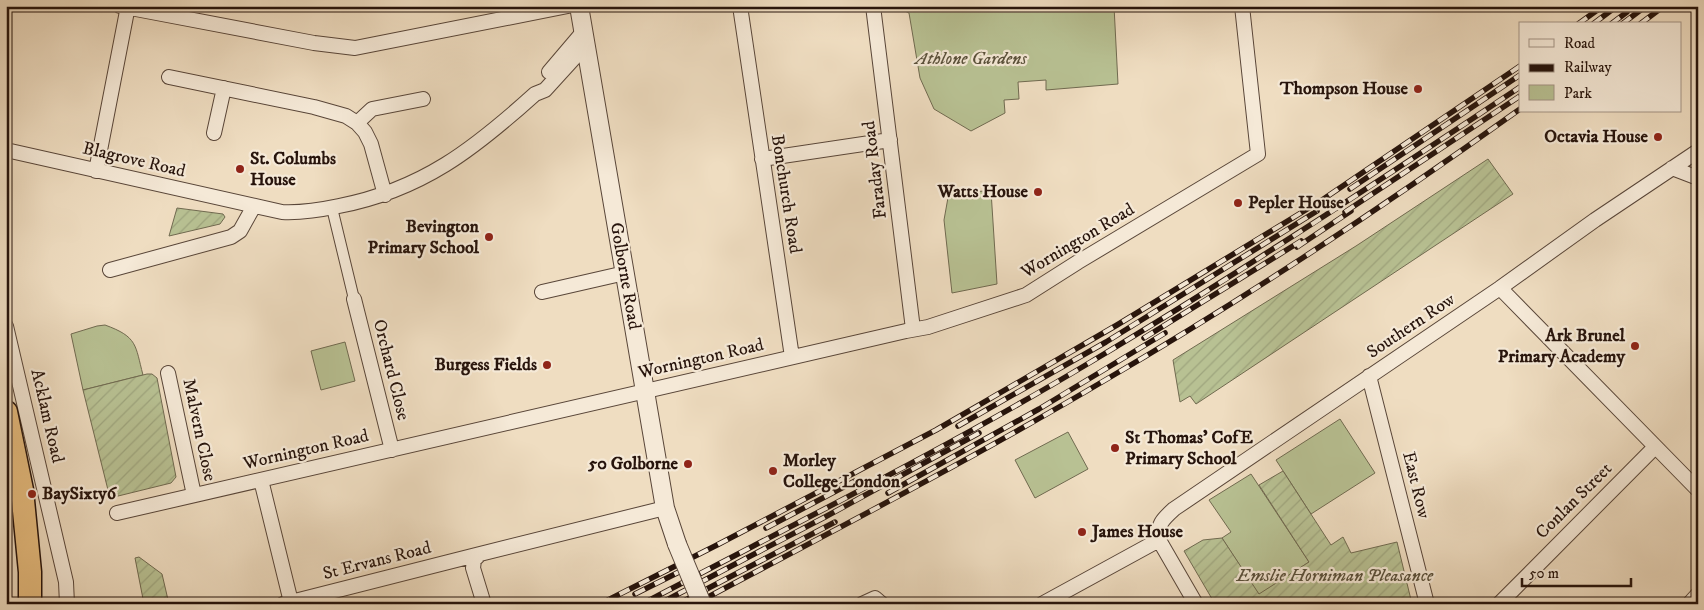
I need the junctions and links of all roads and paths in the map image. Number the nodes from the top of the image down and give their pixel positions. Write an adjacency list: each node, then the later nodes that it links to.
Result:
1 (568, 6): 6 (street)
2 (579, 6): 7 (street, Golborne Road)
3 (740, 6): 16 (street, Bonchurch Road)
4 (874, 6): 13 (street, Faraday Road)
5 (1242, 6): 29 (street, Wornington Road)
6 (125, 7): 18 (street)
7 (584, 38): 20 (street, Blagrove Road); 24 (street, Golborne Road)
8 (170, 77): 9 (street)
9 (224, 88): 11 (street); 12 (street)
10 (423, 99): 11 (street)
11 (357, 123): 20 (street)
12 (214, 133)
13 (890, 140): 16 (street); 29 (street, Faraday Road)
14 (6, 150): 18 (street, Blagrove Road)
15 (1698, 151): 17 (street, Southern Row)
16 (762, 159): 30 (street, Bonchurch Road)
17 (1672, 168): 19 (street); 25 (street, Southern Row)
18 (96, 171): 21 (street, Blagrove Road)
19 (1698, 178)
20 (385, 195): 22 (street, Blagrove Road)
21 (254, 206): 22 (street, Blagrove Road); 23 (street)
22 (332, 208): 27 (street)
23 (110, 270)
24 (625, 273): 26 (street); 33 (street, Golborne Road)
25 (1500, 288): 32 (street, Southern Row); 35 (street)
26 (542, 292)
27 (354, 299): 36 (street, Orchard Close)
28 (6, 326): 47 (street, Acklam Road)
29 (913, 329): 30 (street, Wornington Road)
30 (792, 357): 33 (street, Wornington Road)
31 (168, 373): 39 (street, Malvern Close)
32 (1369, 376): 42 (street, Southern Row); 52 (street, East Row)
33 (645, 391): 36 (street, Wornington Road); 40 (street, Golborne Road)
34 (6, 412): 46 (highway)
35 (1655, 447): 38 (street); 53 (street, Conlan Street)
36 (392, 450): 37 (street, Wornington Road)
37 (261, 480): 39 (street, Wornington Road); 45 (street)
38 (1698, 490)
39 (194, 495): 41 (street, Wornington Road)
40 (665, 508): 43 (street, St Ervans Road); 49 (street, Golborne Road, bridge)
41 (117, 513)
42 (1159, 540): 50 (street); 51 (street)
43 (477, 557): 45 (street, St Ervans Road); 48 (street)
44 (1698, 594): 54 (street)
45 (287, 603)
46 (30, 604)
47 (67, 604)
48 (484, 604)
49 (702, 604)
50 (1042, 604)
51 (1196, 604)
52 (1427, 604)
53 (1499, 604)
54 (1689, 604)

